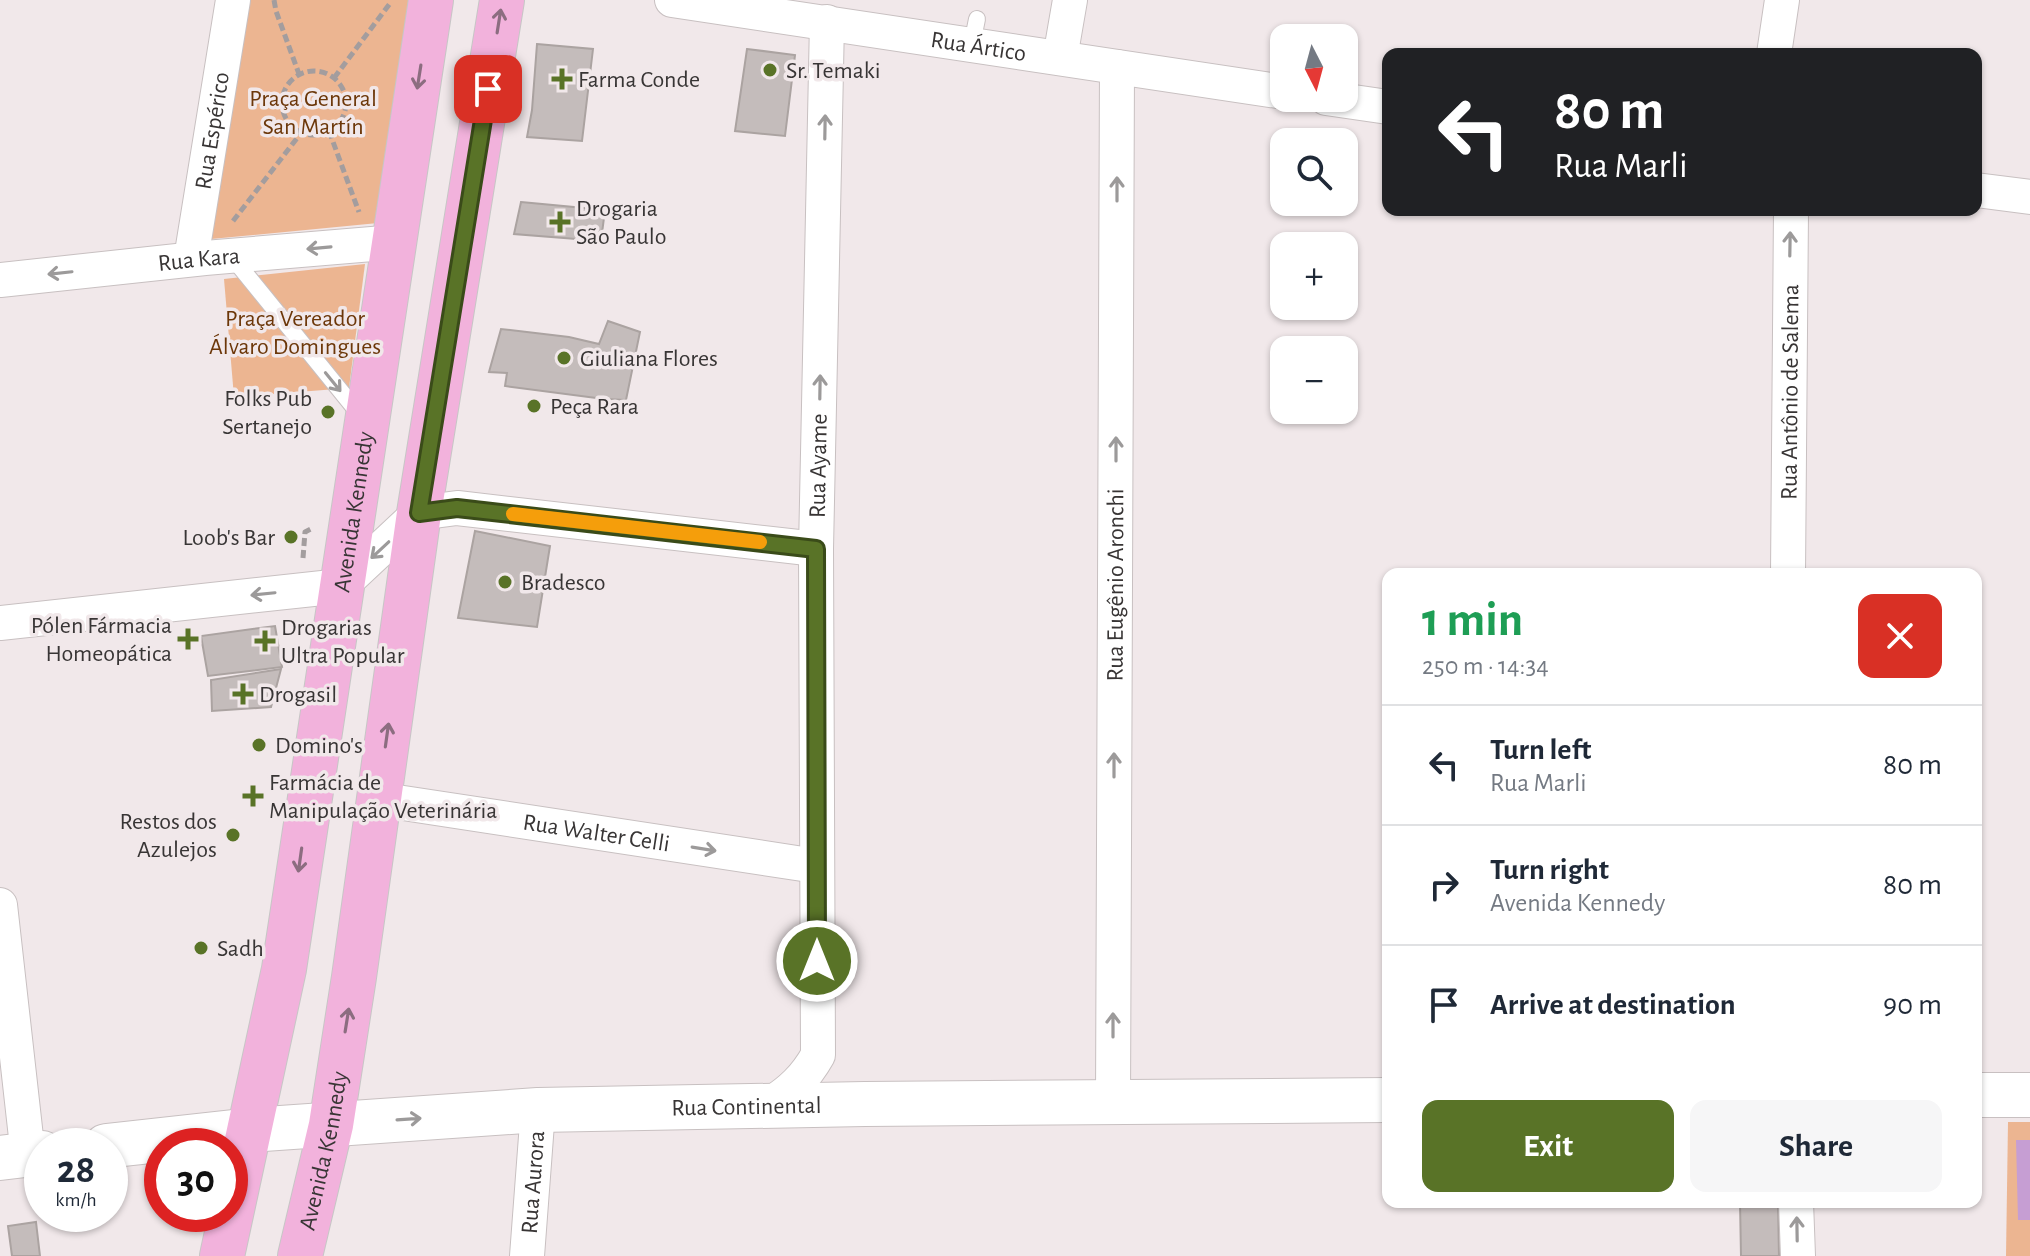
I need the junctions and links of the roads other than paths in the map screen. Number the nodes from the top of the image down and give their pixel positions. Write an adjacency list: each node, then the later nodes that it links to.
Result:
1 (233, 0): 18 (street, Rua Espérico)
2 (431, 0): 17 (main road, Avenida Kennedy, one-way to 17)
3 (502, 0): 21 (main road, Avenida Kennedy, one-way to 3)
4 (672, 0): 7 (street, Rua Ártico)
5 (1070, 0): 9 (street)
6 (1782, 0): 8 (street)
7 (827, 22): 9 (street, Rua Ártico); 22 (street, Rua Ayame, one-way to 7)
8 (1775, 48)
9 (1060, 58): 10 (street, Rua Ártico)
10 (1117, 67): 11 (street, Rua Ártico); 33 (street, Rua Eugênio Aronchi, one-way to 10)
11 (1270, 90)
12 (1358, 103): 13 (street)
13 (1382, 106)
14 (1982, 191): 15 (street)
15 (2030, 197)
16 (1791, 216): 23 (street, Rua Antônio de Salema, one-way to 16)
17 (384, 243): 18 (street, Rua Kara, one-way to 18); 20 (main road, Avenida Kennedy)
18 (209, 258): 19 (street, Rua Kara, one-way to 19); 20 (lane, one-way to 20)
19 (0, 280)
20 (368, 424): 24 (main road, Avenida Kennedy)
21 (419, 513): 22 (street); 24 (street, one-way to 24); 26 (main road, Avenida Kennedy, one-way to 21)
22 (816, 549): 27 (street, Rua Ayame)
23 (1788, 568)
24 (341, 586): 25 (street, one-way to 25); 38 (main road, Avenida Kennedy, one-way to 38)
25 (0, 623)
26 (377, 799): 27 (street, Rua Walter Celli, one-way to 27); 37 (main road, Avenida Kennedy, one-way to 26)
27 (816, 866): 29 (street, Rua Ayame)
28 (0, 905): 40 (street)
29 (818, 1055): 34 (street); 35 (street)
30 (1982, 1095): 31 (street)
31 (2030, 1095)
32 (1382, 1100): 33 (street, Rua Continental)
33 (1113, 1103): 34 (street, Rua Continental)
34 (865, 1104): 35 (street, Rua Continental)
35 (769, 1105): 36 (street, Rua Continental)
36 (538, 1110): 37 (street, Rua Continental, one-way to 36); 44 (street, Rua Aurora)
37 (331, 1125): 38 (street, Rua Continental); 43 (main road, Avenida Kennedy)
38 (251, 1130): 39 (street, Rua Continental); 42 (main road, Avenida Kennedy)
39 (128, 1144)
40 (23, 1155)
41 (1796, 1208): 45 (street, one-way to 41)
42 (222, 1256)
43 (300, 1256)
44 (527, 1256)
45 (1798, 1256)

